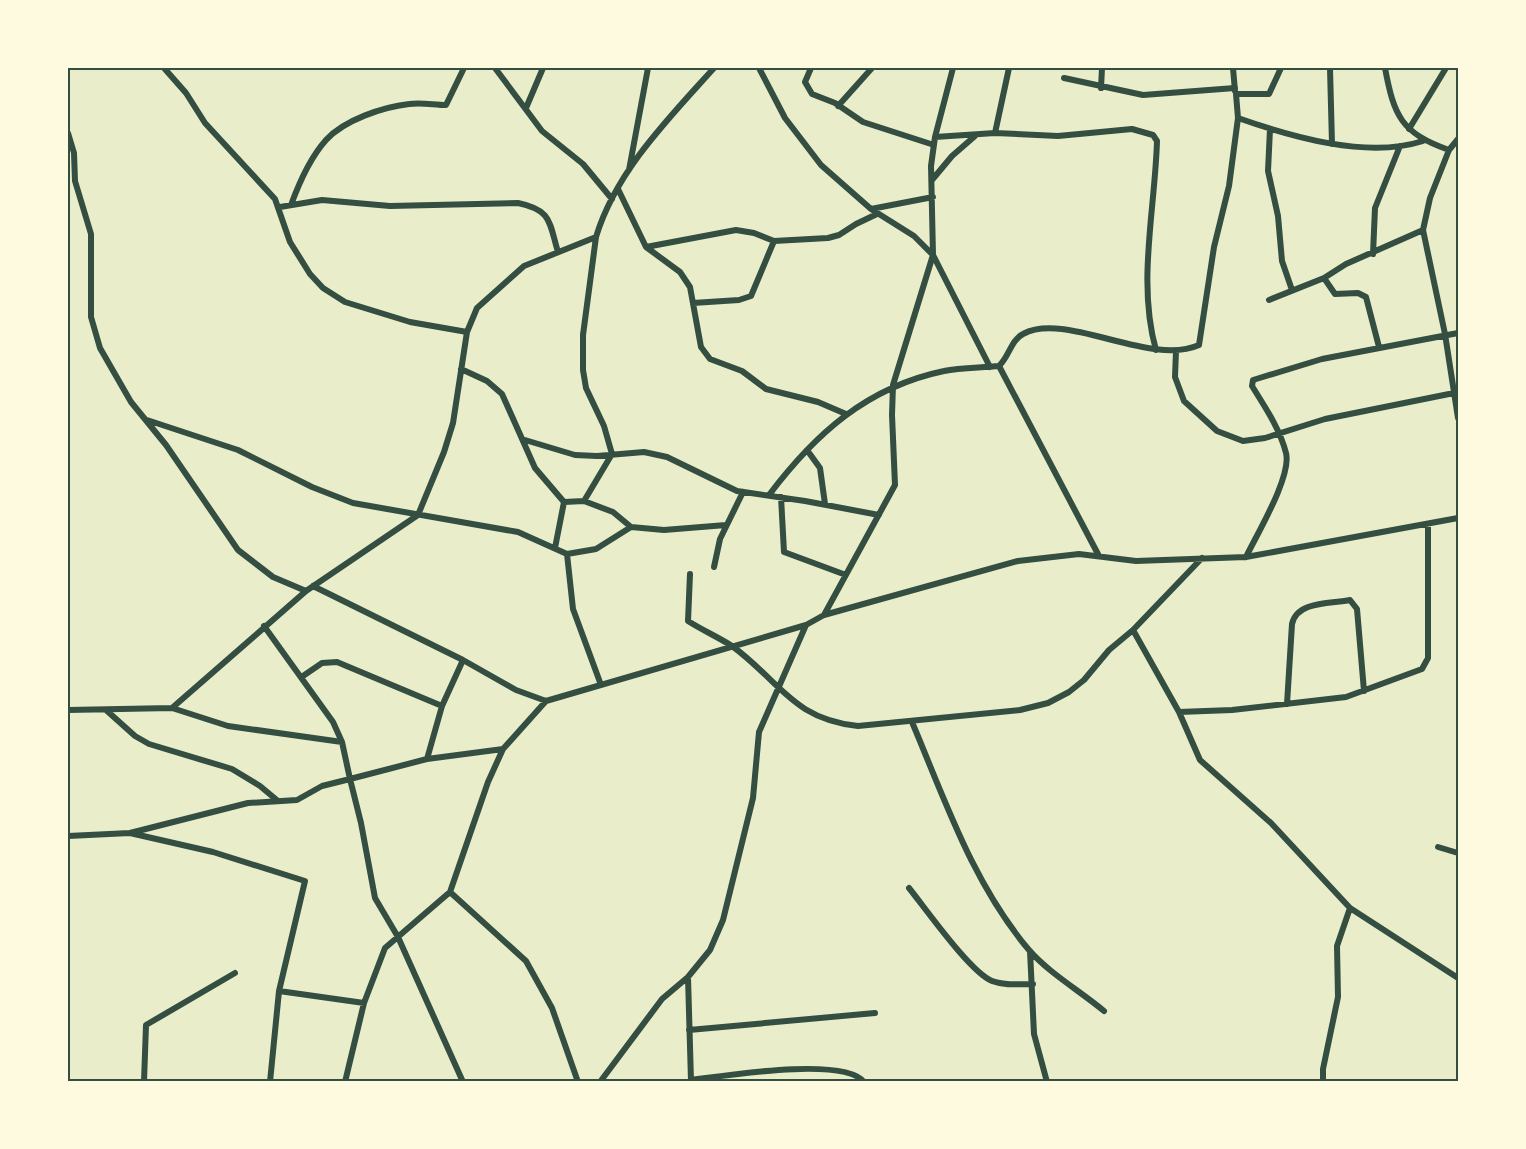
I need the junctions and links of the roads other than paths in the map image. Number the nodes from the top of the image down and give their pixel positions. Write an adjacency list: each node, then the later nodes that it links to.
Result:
1 (164, 68): 42 (street)
2 (464, 68): 41 (street)
3 (495, 68): 22 (street)
4 (543, 68): 22 (street)
5 (648, 68): 36 (street)
6 (714, 68): 36 (street)
7 (759, 68): 43 (street)
8 (811, 68): 21 (street)
9 (872, 68): 21 (street)
10 (953, 68): 29 (street)
11 (1009, 68): 27 (street)
12 (1102, 68): 19 (street)
13 (1233, 68): 20 (street)
14 (1281, 68): 20 (street)
15 (1329, 68): 32 (street)
16 (1385, 68): 25 (street)
17 (1446, 68): 25 (street)
18 (1064, 78): 19 (street)
19 (1101, 88): 20 (street)
20 (1235, 91): 23 (street)
21 (838, 106): 33 (street)
22 (526, 108): 40 (street)
23 (1238, 118): 24 (street); 61 (street)
24 (1270, 129): 32 (street); 53 (street)
25 (1408, 129): 31 (street)
26 (68, 132): 69 (street)
27 (995, 133): 28 (street); 60 (street)
28 (976, 135): 29 (street); 37 (street)
29 (935, 137): 33 (street)
30 (1458, 140): 35 (street)
31 (1424, 141): 34 (street); 35 (street)
32 (1332, 144): 34 (street)
33 (934, 146): 37 (street)
34 (1400, 146): 50 (street)
35 (1449, 150): 45 (street)
36 (628, 174): 38 (street)
37 (931, 181): 39 (street)
38 (618, 189): 40 (street); 48 (street)
39 (933, 197): 43 (street); 51 (street)
40 (612, 199): 46 (street)
41 (291, 205): 42 (street); 49 (street)
42 (280, 207): 56 (street)
43 (870, 209): 44 (street)
44 (878, 214): 47 (street); 51 (street)
45 (1423, 230): 50 (street); 58 (street)
46 (596, 237): 49 (street); 73 (street)
47 (774, 241): 48 (street); 55 (street)
48 (646, 247): 55 (street)
49 (558, 252): 56 (street)
50 (1373, 254): 52 (street)
51 (933, 255): 63 (street); 65 (street)
52 (1324, 278): 53 (street); 59 (street)
53 (1292, 290): 54 (street)
54 (1269, 300)
55 (693, 303): 67 (street)
56 (467, 332): 64 (street)
57 (1458, 333): 58 (street)
58 (1445, 334): 59 (street); 66 (street)
59 (1379, 347): 70 (street)
60 (1156, 350): 61 (street); 62 (street)
61 (1176, 351): 70 (street)
62 (999, 366): 63 (street); 88 (street)
63 (990, 367): 65 (street)
64 (460, 369): 71 (street); 80 (street)
65 (893, 385): 67 (street); 81 (street)
66 (1454, 393): 68 (street); 70 (street)
67 (846, 414): 72 (street)
68 (1458, 418)
69 (146, 420): 80 (street); 95 (street)
70 (1279, 432): 89 (street)
71 (525, 440): 73 (street); 78 (street)
72 (807, 450): 75 (street); 79 (street)
73 (612, 453): 74 (street); 77 (street)
74 (742, 492): 75 (street); 83 (street)
75 (769, 495): 76 (street)
76 (781, 496): 79 (street); 93 (street)
77 (584, 501): 78 (street); 85 (street)
78 (564, 502): 86 (street)
79 (825, 504): 81 (street)
80 (418, 515): 86 (street); 94 (street)
81 (879, 515): 93 (street)
82 (1458, 518): 84 (street)
83 (726, 525): 85 (street); 91 (street)
84 (1428, 525): 89 (street); 105 (street)
85 (631, 526): 87 (street)
86 (555, 548): 87 (street)
87 (567, 554): 103 (street)
88 (1099, 556): 90 (street); 96 (street)
89 (1246, 557): 90 (street)
90 (1202, 558): 99 (street)
91 (714, 567)
92 (690, 574): 100 (street)
93 (846, 575): 96 (street)
94 (313, 586): 95 (street); 101 (street)
95 (306, 591): 98 (street)
96 (824, 615): 97 (street)
97 (806, 625): 100 (street); 104 (street)
98 (264, 626): 102 (street); 109 (street)
99 (1133, 630): 112 (street); 113 (street)
100 (732, 646): 103 (street); 104 (street)
101 (463, 660): 106 (street); 108 (street)
102 (303, 676): 108 (street); 114 (street)
103 (602, 685): 106 (street)
104 (776, 688): 113 (street); 129 (street)
105 (1364, 691): 107 (street); 107 (street)
106 (546, 701): 115 (street)
107 (1287, 704): 112 (street)
108 (442, 706): 116 (street)
109 (172, 708): 111 (street); 114 (street)
110 (68, 710): 111 (street)
111 (106, 710): 118 (street)
112 (1179, 712): 125 (street)
113 (912, 722): 127 (street)
114 (342, 742): 117 (street)
115 (503, 749): 116 (street); 124 (street)
116 (427, 759): 117 (street)
117 (350, 779): 118 (street); 126 (street)
118 (278, 801): 119 (street)
119 (130, 833): 120 (street); 132 (street)
120 (68, 836)
121 (1438, 847): 122 (street)
122 (1458, 853)
123 (909, 888): 131 (street)
124 (450, 892): 126 (street); 142 (street)
125 (1350, 908): 130 (street); 146 (street)
126 (398, 937): 133 (street); 141 (street)
127 (1030, 951): 131 (street); 134 (street)
128 (235, 973): 138 (street)
129 (688, 977): 136 (street); 143 (street)
130 (1458, 978)
131 (1034, 984): 145 (street)
132 (279, 991): 133 (street); 139 (street)
133 (364, 1003): 140 (street)
134 (1104, 1011)
135 (875, 1013): 136 (street)
136 (689, 1030): 137 (street)
137 (691, 1081): 144 (street)
138 (144, 1082)
139 (270, 1082)
140 (345, 1082)
141 (463, 1082)
142 (578, 1082)
143 (600, 1082)
144 (864, 1082)
145 (1047, 1082)
146 (1323, 1082)

